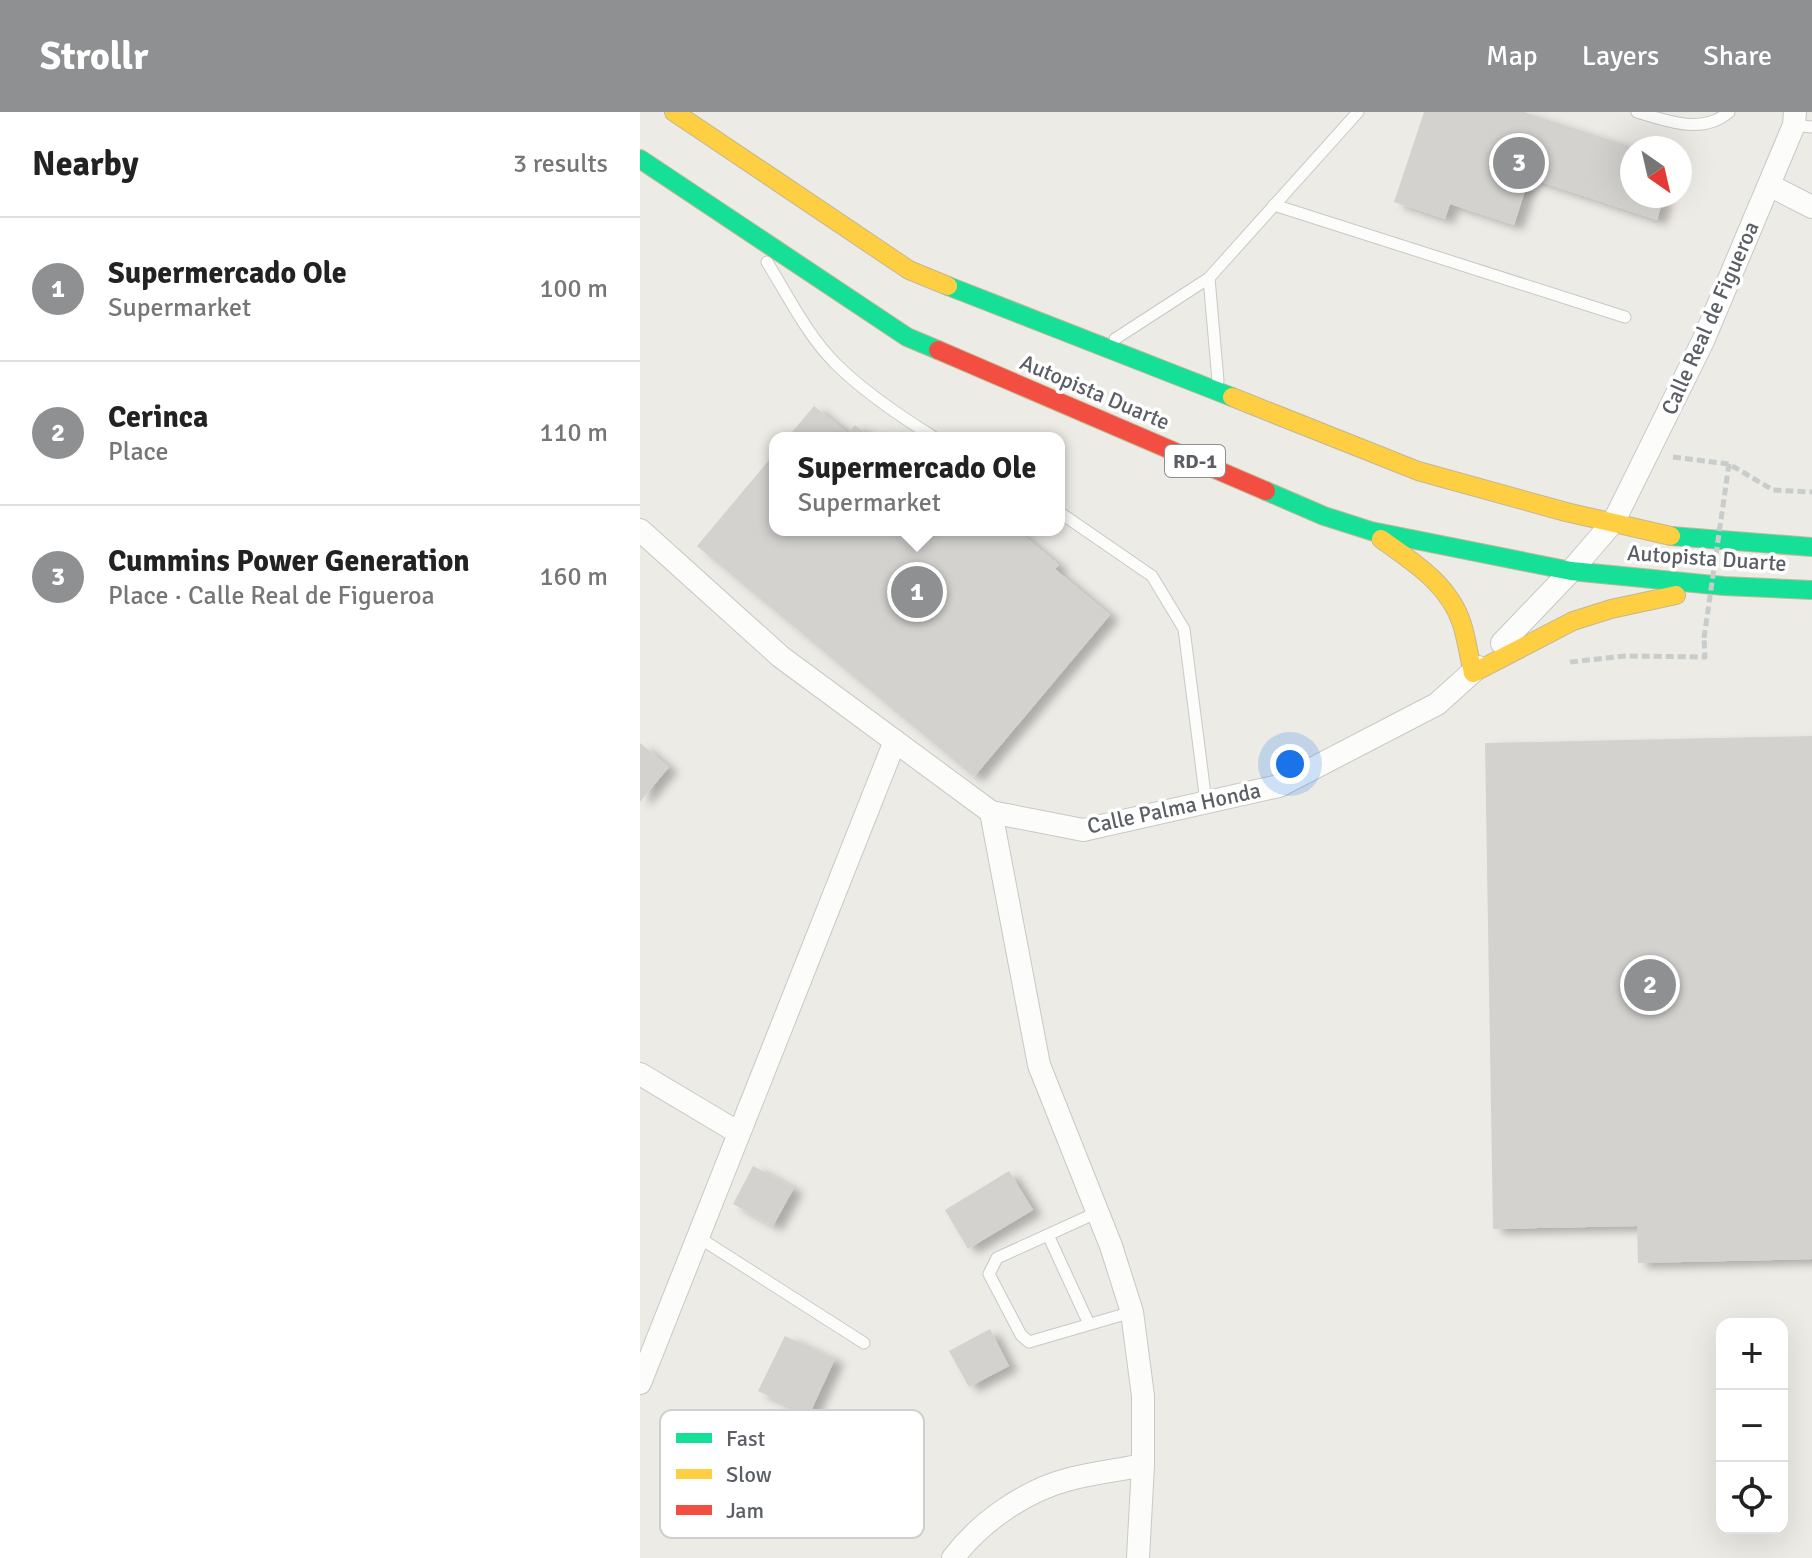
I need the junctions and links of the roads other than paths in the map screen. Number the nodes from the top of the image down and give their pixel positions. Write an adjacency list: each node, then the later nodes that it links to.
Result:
1 (674, 112): 13 (highway, Autopista Duarte)
2 (1358, 112): 8 (lane)
3 (1637, 112): 4 (lane)
4 (1729, 112)
5 (1800, 122): 7 (street, Calle Real de Figueroa)
6 (640, 159): 10 (highway, Autopista Duarte / RD-1)
7 (1769, 185): 9 (street); 17 (street, Calle Real de Figueroa)
8 (1274, 205): 11 (lane); 12 (lane)
9 (1812, 207)
10 (747, 230): 15 (lane); 19 (highway, Autopista Duarte / RD-1)
11 (1209, 278): 13 (lane); 14 (lane)
12 (1625, 317)
13 (1102, 348): 14 (highway, Autopista Duarte)
14 (1219, 393): 17 (highway, Autopista Duarte)
15 (926, 432)
16 (1065, 516): 26 (lane)
17 (1614, 521): 20 (highway, Autopista Duarte); 21 (street, Calle Palma Honda)
18 (640, 530): 25 (street, Calle Palma Honda)
19 (1371, 531): 21 (highway, Autopista Duarte / RD-1); 24 (highway)
20 (1812, 547)
21 (1571, 571): 22 (highway, Autopista Duarte / RD-1); 24 (street, Calle Palma Honda)
22 (1724, 586): 23 (highway, Autopista Duarte / RD-1); 24 (highway)
23 (1812, 590)
24 (1473, 673): 26 (street, Calle Palma Honda)
25 (895, 741): 27 (street, Calle Palma Honda); 29 (street)
26 (1206, 802): 27 (street, Calle Palma Honda)
27 (991, 812): 30 (street)
28 (640, 1074): 29 (street)
29 (739, 1133): 32 (street)
30 (1098, 1212): 31 (lane); 33 (street)
31 (1048, 1235): 34 (lane); 34 (lane)
32 (698, 1237): 35 (lane); 36 (street)
33 (1132, 1312): 34 (lane); 37 (street)
34 (1089, 1324)
35 (864, 1343)
36 (640, 1383)
37 (1143, 1465): 38 (street); 39 (street)
38 (953, 1558)
39 (1138, 1558)

